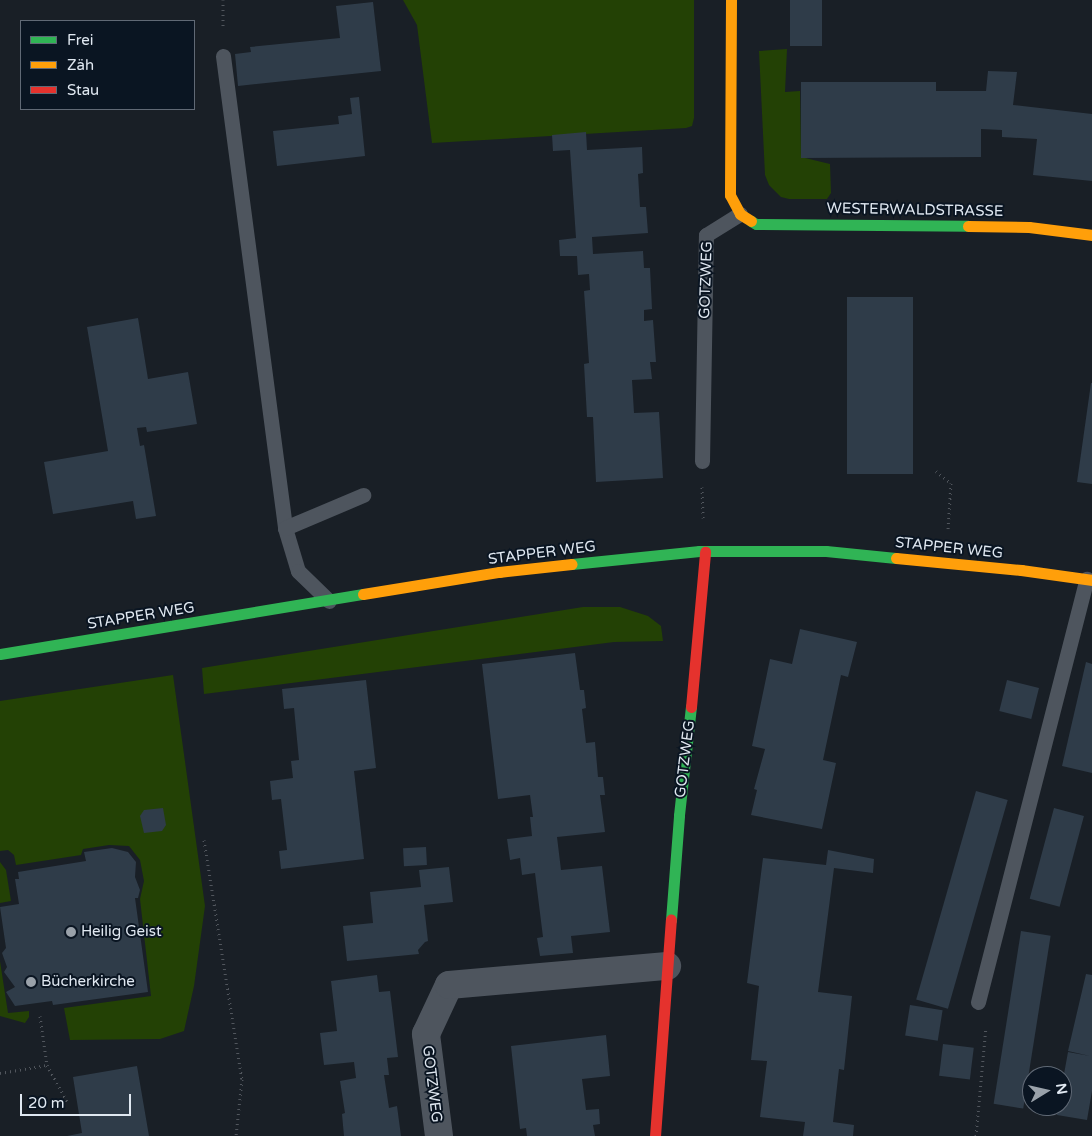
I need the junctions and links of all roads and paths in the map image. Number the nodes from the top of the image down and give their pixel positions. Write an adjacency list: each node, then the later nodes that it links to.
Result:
1 (731, 0): 3 (street)
2 (223, 56): 8 (lane)
3 (740, 214): 4 (street, WESTERWALDSTRASSE); 5 (lane, GOTZWEG)
4 (1092, 235)
5 (702, 461): 9 (path)
6 (936, 471): 10 (path)
7 (363, 495): 8 (lane)
8 (284, 528): 12 (lane)
9 (705, 552): 10 (street, STAPPER WEG); 12 (street, STAPPER WEG); 15 (street, GOTZWEG)
10 (947, 562): 11 (street, STAPPER WEG)
11 (1089, 580): 16 (lane)
12 (329, 601): 13 (street, STAPPER WEG)
13 (0, 654)
14 (204, 840): 21 (path)
15 (667, 966): 22 (street, GOTZWEG); 23 (street, GOTZWEG)
16 (978, 1002): 24 (path)
17 (40, 1016): 18 (path)
18 (47, 1065): 19 (path); 20 (path)
19 (0, 1072)
20 (68, 1103)
21 (236, 1136)
22 (439, 1136)
23 (655, 1136)
24 (976, 1136)

